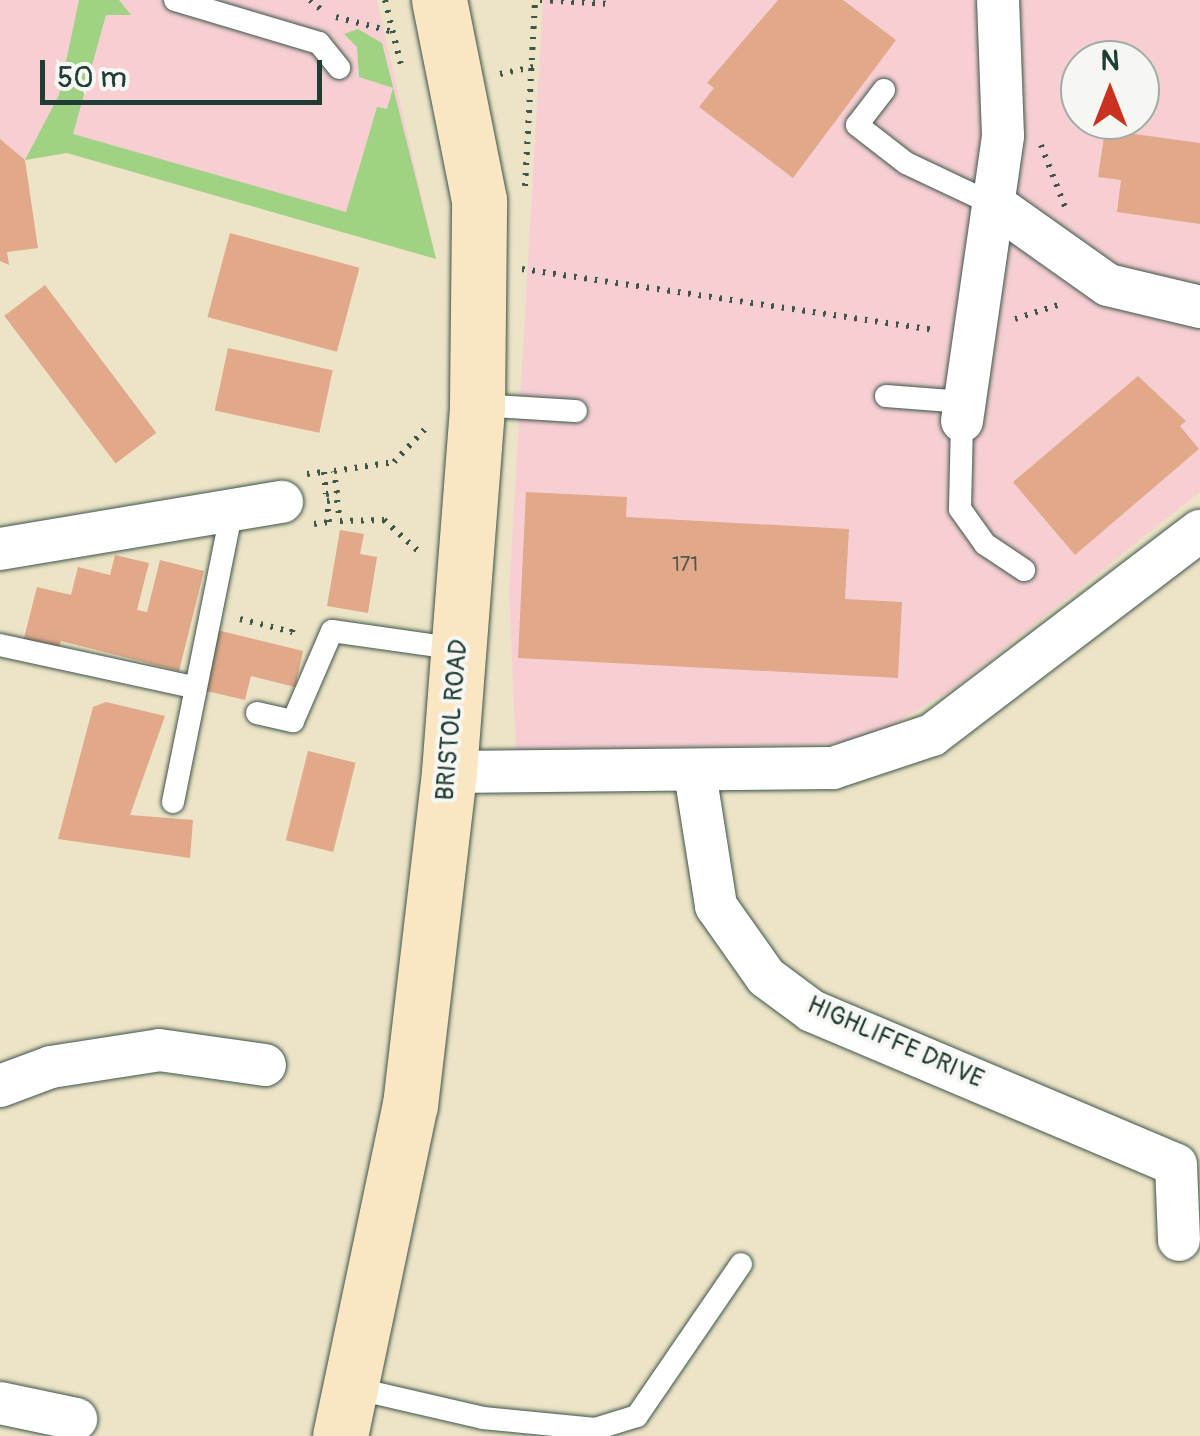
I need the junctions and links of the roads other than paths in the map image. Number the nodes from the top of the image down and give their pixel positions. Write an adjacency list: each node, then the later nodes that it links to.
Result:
1 (175, 0): 4 (lane)
2 (439, 0): 9 (main road, BRISTOL ROAD)
3 (998, 0): 6 (street)
4 (339, 68)
5 (884, 90): 6 (lane)
6 (996, 205): 7 (street); 11 (street)
7 (1200, 306)
8 (886, 396): 11 (lane)
9 (478, 406): 10 (lane); 18 (main road, BRISTOL ROAD)
10 (576, 410)
11 (963, 411): 16 (lane)
12 (282, 502): 13 (street)
13 (232, 509): 15 (street); 19 (lane)
14 (1200, 530): 22 (street)
15 (0, 549)
16 (1024, 570)
17 (0, 644): 19 (lane)
18 (459, 650): 20 (lane); 21 (main road, BRISTOL ROAD)
19 (192, 687): 23 (lane)
20 (257, 713)
21 (450, 772): 22 (street); 28 (main road, BRISTOL ROAD)
22 (695, 774): 26 (street, HIGHLIFFE DRIVE)
23 (174, 802)
24 (265, 1065): 25 (street)
25 (0, 1086)
26 (1179, 1240)
27 (741, 1264): 28 (lane)
28 (344, 1411)
29 (14, 1417): 30 (street)
30 (76, 1419)

